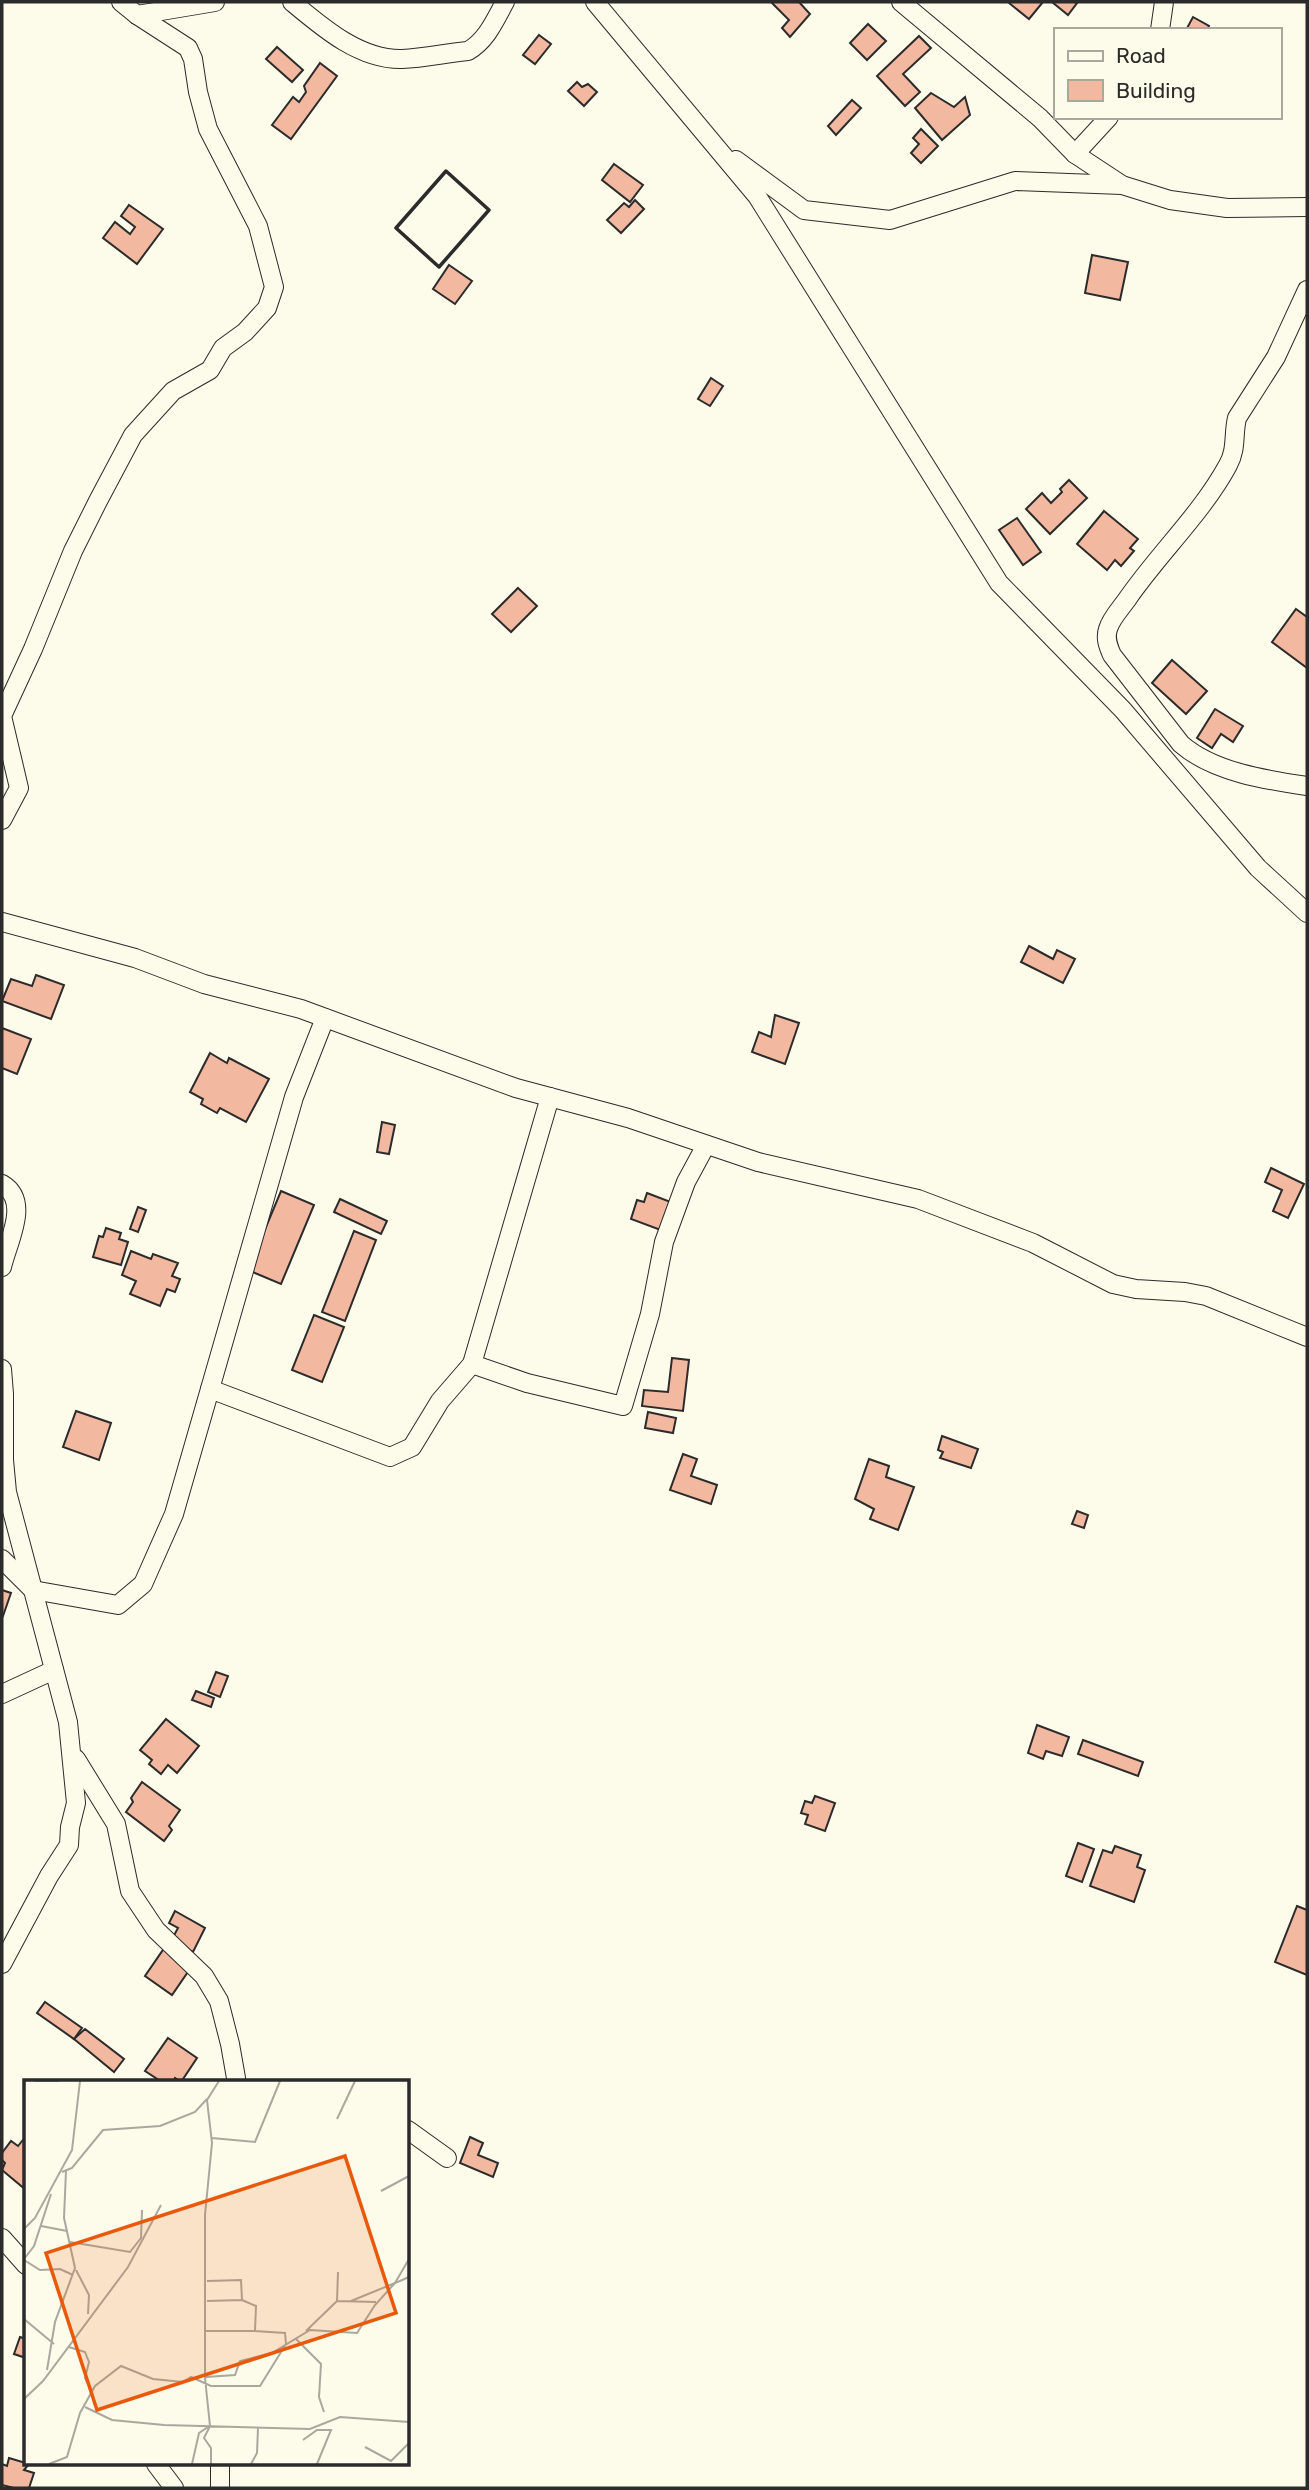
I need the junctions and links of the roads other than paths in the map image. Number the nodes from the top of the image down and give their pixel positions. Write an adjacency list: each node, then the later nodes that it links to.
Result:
1 (121, 2): 8 (street)
2 (215, 2): 8 (street)
3 (292, 2): 4 (street)
4 (505, 2)
5 (595, 2): 11 (street)
6 (901, 2): 12 (street)
7 (1164, 2): 9 (street)
8 (137, 15): 17 (street)
9 (1160, 28)
10 (1107, 119): 12 (street)
11 (717, 145): 13 (street); 18 (street)
12 (1075, 154): 13 (street)
13 (1122, 186): 14 (street)
14 (1307, 207)
15 (1307, 290): 16 (street)
16 (1307, 786)
17 (2, 820)
18 (1307, 913)
19 (2, 922): 20 (street)
20 (325, 1018): 21 (street); 28 (street)
21 (550, 1097): 22 (street); 26 (street)
22 (706, 1145): 25 (street); 26 (street)
23 (2, 1184): 24 (street)
24 (2, 1267)
25 (1307, 1338)
26 (472, 1364): 28 (street)
27 (2, 1369): 30 (street)
28 (210, 1390): 30 (street)
29 (2, 1559): 30 (street)
30 (33, 1590): 31 (street)
31 (54, 1670): 32 (street); 33 (street)
32 (2, 1694)
33 (72, 1753): 34 (street); 35 (street)
34 (2, 1964)
35 (238, 2080)
36 (410, 2131): 37 (street)
37 (447, 2158)
38 (2, 2238): 39 (street)
39 (24, 2263)
40 (158, 2466): 42 (street)
41 (220, 2466): 43 (street)
42 (174, 2488)
43 (220, 2488)

